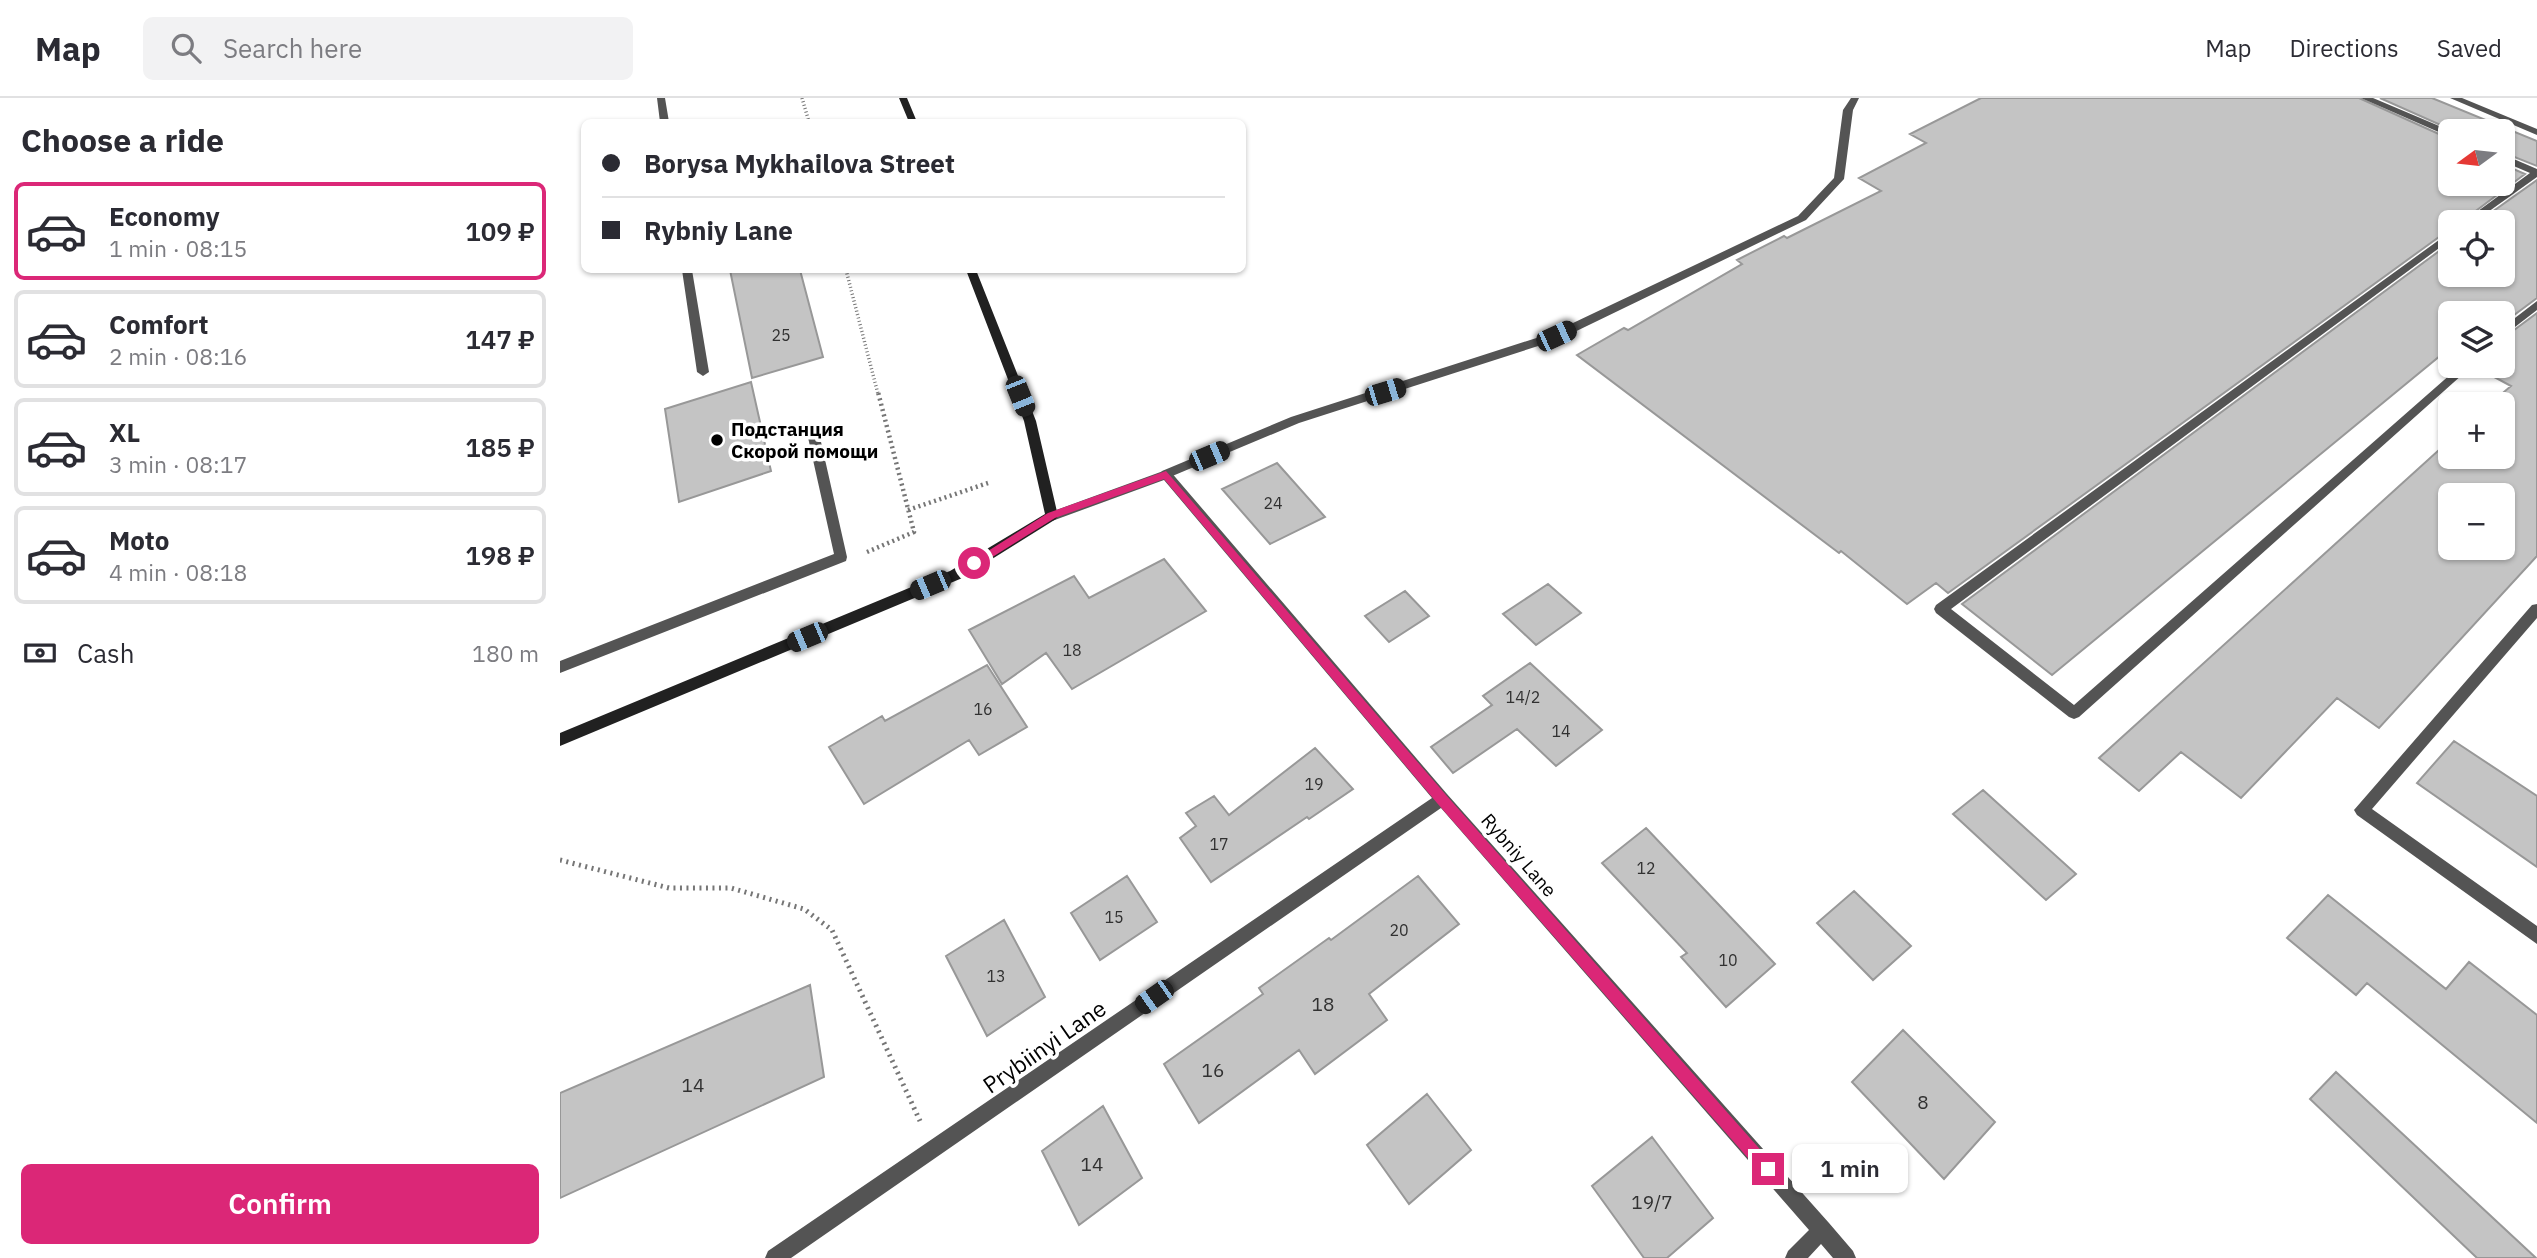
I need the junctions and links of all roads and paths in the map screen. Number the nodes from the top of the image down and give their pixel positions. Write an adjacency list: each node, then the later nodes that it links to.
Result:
1 (661, 98): 7 (street)
2 (802, 98): 8 (path)
3 (902, 98): 9 (street)
4 (1856, 98): 24 (street)
5 (2365, 98): 10 (street)
6 (2454, 98): 11 (street)
7 (664, 119)
8 (808, 119)
9 (912, 119)
10 (2438, 129)
11 (2537, 132)
12 (2515, 163): 13 (street)
13 (2537, 172): 14 (street)
14 (2485, 210)
15 (2438, 244): 22 (street)
16 (687, 273): 21 (street)
17 (847, 273): 26 (path)
18 (972, 273): 27 (street)
19 (2537, 304): 20 (street)
20 (2515, 323)
21 (703, 372)
22 (2453, 378)
23 (813, 433): 30 (street)
24 (1166, 474): 27 (street); 32 (street, Rybniy Lane)
25 (988, 483): 26 (path)
26 (908, 510): 28 (path)
27 (1052, 516): 31 (street)
28 (863, 553)
29 (2537, 609): 34 (street)
30 (560, 667)
31 (560, 740)
32 (1442, 799): 35 (street, Prybiinyi Lane); 36 (street, Rybniy Lane)
33 (560, 860): 35 (path)
34 (2537, 936)
35 (934, 1149): 37 (street, Prybiinyi Lane)
36 (1822, 1230): 38 (street); 39 (street, Rybniy Lane)
37 (775, 1258)
38 (1795, 1258)
39 (1846, 1258)

